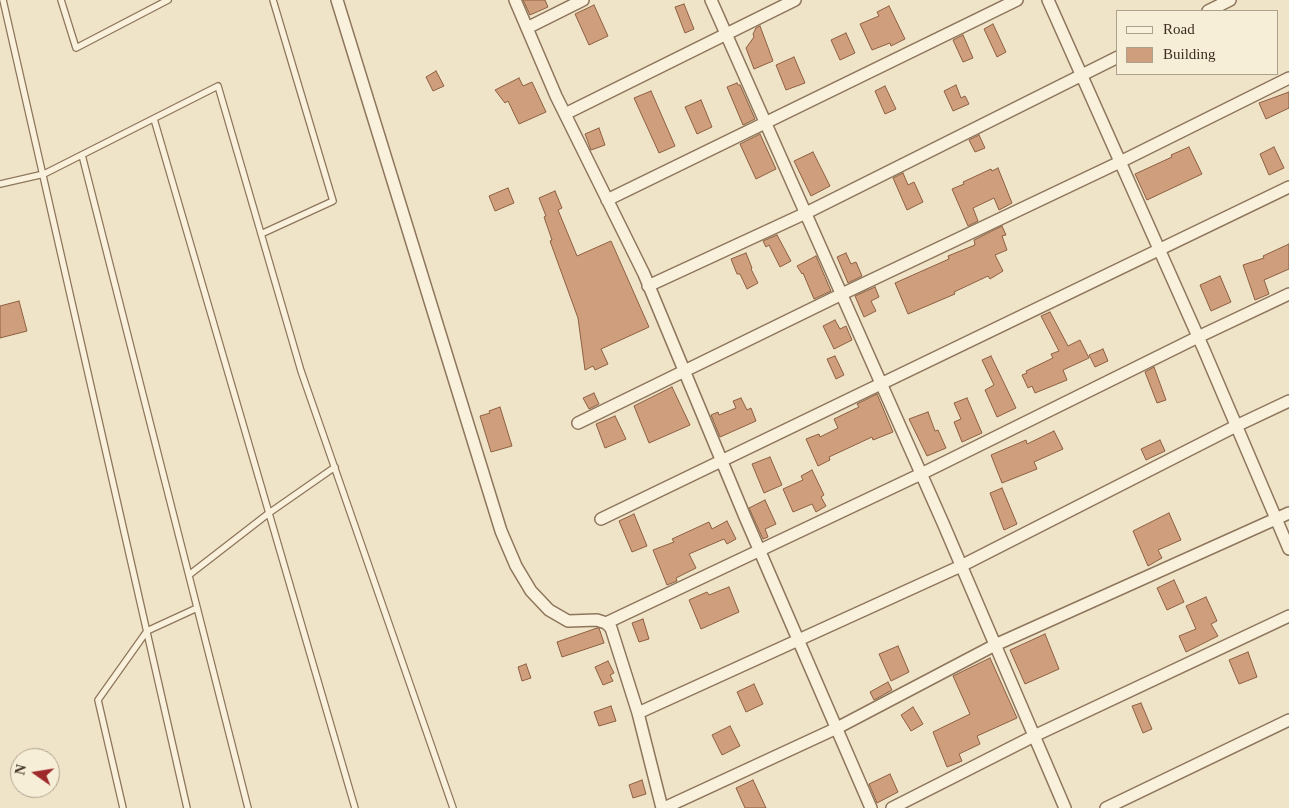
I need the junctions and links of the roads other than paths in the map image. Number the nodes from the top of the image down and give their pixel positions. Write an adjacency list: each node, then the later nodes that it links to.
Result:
1 (3, 0): 24 (lane)
2 (61, 0): 3 (lane)
3 (168, 0)
4 (272, 0): 29 (lane)
5 (337, 0): 53 (street)
6 (515, 0): 14 (street)
7 (583, 0): 14 (street)
8 (712, 0): 15 (street)
9 (795, 0): 15 (street)
10 (1017, 0): 21 (street)
11 (1048, 0): 17 (street)
12 (1230, 0): 13 (street)
13 (1210, 10)
14 (527, 28): 19 (street)
15 (726, 34): 19 (street); 21 (street)
16 (1116, 58): 17 (street)
17 (1082, 76): 23 (street); 28 (street)
18 (1289, 78): 23 (street)
19 (566, 114): 27 (street)
20 (154, 119): 22 (lane); 29 (lane); 44 (lane)
21 (766, 123): 27 (street); 28 (street)
22 (82, 155): 24 (lane); 50 (lane)
23 (1120, 162): 30 (street); 32 (street)
24 (44, 174): 25 (lane); 54 (lane)
25 (0, 184)
26 (1289, 187): 30 (street)
27 (607, 200): 31 (street)
28 (806, 213): 31 (street); 32 (street)
29 (261, 234): 41 (lane)
30 (1159, 250): 34 (street); 36 (street)
31 (648, 286): 35 (street)
32 (842, 294): 35 (street); 36 (street)
33 (1289, 294): 34 (street)
34 (1198, 337): 39 (street); 42 (street)
35 (684, 371): 38 (street); 40 (street)
36 (882, 384): 40 (street); 42 (street)
37 (1289, 401): 39 (street)
38 (578, 423)
39 (1236, 426): 46 (street); 49 (street)
40 (722, 461): 45 (street); 48 (street)
41 (334, 467): 44 (lane); 65 (lane)
42 (921, 474): 48 (street); 49 (street)
43 (1289, 513): 46 (street)
44 (269, 514): 50 (lane); 64 (lane)
45 (601, 519)
46 (1276, 519): 47 (street); 56 (street)
47 (1289, 549)
48 (760, 551): 53 (street); 55 (street)
49 (961, 566): 55 (street); 56 (street)
50 (189, 575): 51 (lane)
51 (197, 608): 54 (lane); 63 (lane)
52 (1289, 616): 60 (street)
53 (606, 623): 57 (street)
54 (147, 631): 61 (lane); 62 (lane)
55 (798, 639): 57 (street); 59 (street)
56 (995, 645): 59 (street); 60 (street)
57 (638, 713): 66 (street)
58 (1289, 720): 70 (street)
59 (837, 728): 66 (street); 67 (street)
60 (1034, 736): 68 (street); 69 (street)
61 (123, 808)
62 (187, 808)
63 (248, 808)
64 (355, 808)
65 (453, 808)
66 (663, 808)
67 (871, 808)
68 (892, 808)
69 (1064, 808)
70 (1106, 808)

